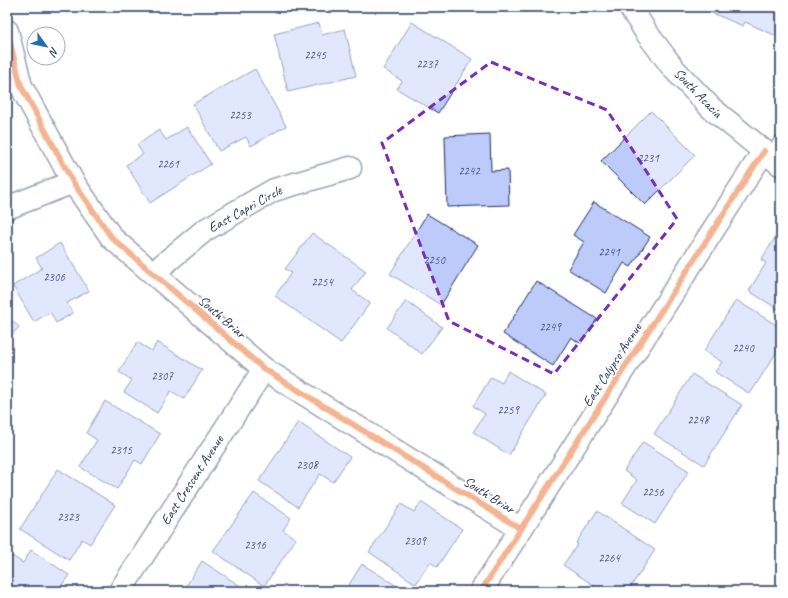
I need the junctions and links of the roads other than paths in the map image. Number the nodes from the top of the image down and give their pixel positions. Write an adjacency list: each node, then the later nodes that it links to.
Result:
1 (630, 7): 3 (street, South Acacia)
2 (7, 31): 5 (street, South Briar)
3 (774, 154): 9 (street, East Calypso Avenue)
4 (350, 168): 7 (street, East Capri Circle)
5 (73, 182): 6 (street); 7 (street, South Briar)
6 (7, 208)
7 (153, 273): 8 (street, South Briar)
8 (264, 369): 9 (street, South Briar); 10 (street, East Crescent Avenue)
9 (521, 529): 11 (street, East Calypso Avenue)
10 (120, 591)
11 (481, 591)

